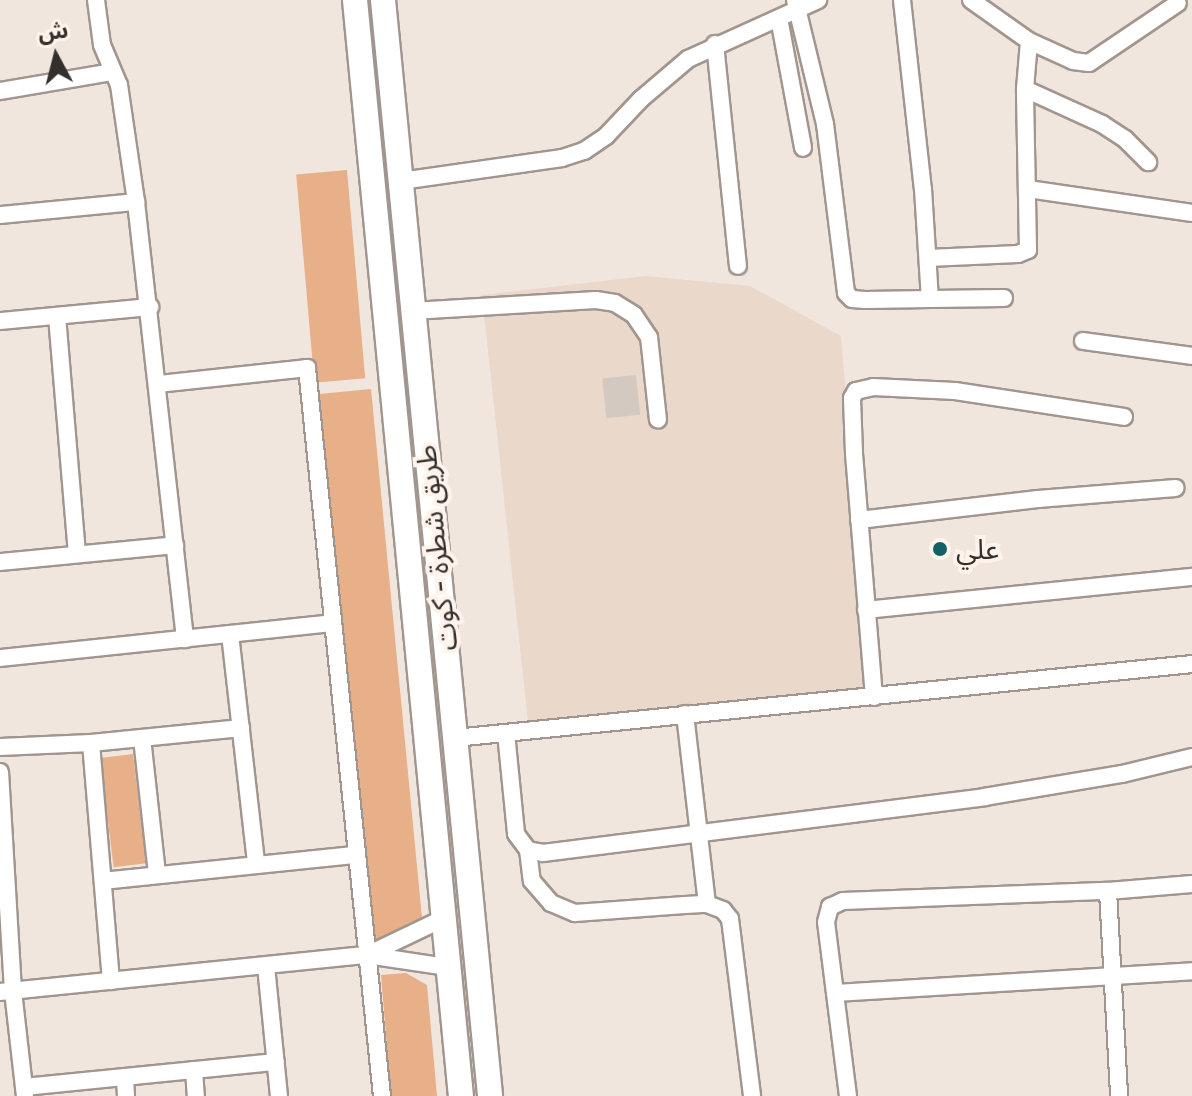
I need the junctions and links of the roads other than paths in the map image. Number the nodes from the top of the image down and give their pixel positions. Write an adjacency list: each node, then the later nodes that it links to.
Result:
1 (96, 0): 12 (street)
2 (355, 0): 49 (highway, طريق شطرة - كوت)
3 (383, 0): 17 (highway, طريق شطرة - كوت)
4 (818, 0): 8 (street)
5 (902, 0): 22 (street)
6 (971, 0): 10 (street)
7 (1178, 3): 10 (street)
8 (797, 5): 9 (street); 25 (street)
9 (779, 18): 11 (street); 15 (street)
10 (1029, 41): 13 (street)
11 (715, 44): 17 (street); 23 (street)
12 (112, 72): 14 (street); 19 (street)
13 (1025, 89): 16 (street); 18 (street)
14 (0, 91)
15 (803, 148)
16 (1148, 162)
17 (401, 181): 27 (highway, طريق شطرة - كوت)
18 (1028, 189): 20 (street); 22 (street)
19 (136, 202): 21 (street); 26 (street)
20 (1192, 213)
21 (0, 215)
22 (928, 258): 25 (street)
23 (738, 266)
24 (1004, 298): 25 (street)
25 (930, 299)
26 (150, 307): 28 (street); 32 (street)
27 (412, 311): 34 (street); 48 (highway, طريق شطرة - كوت)
28 (57, 316): 29 (street); 38 (street)
29 (0, 321)
30 (1083, 341): 31 (street)
31 (1192, 356)
32 (158, 384): 37 (street); 42 (street)
33 (1124, 417): 36 (street)
34 (658, 420)
35 (1176, 488): 36 (street)
36 (859, 520): 41 (street)
37 (175, 545): 38 (street); 44 (street)
38 (77, 553): 39 (street)
39 (0, 562)
40 (1192, 577): 41 (street)
41 (866, 610): 47 (street)
42 (331, 623): 43 (street); 62 (street)
43 (230, 634): 44 (street); 51 (street)
44 (185, 639): 45 (street)
45 (0, 658)
46 (1192, 664): 47 (street)
47 (874, 697): 50 (street)
48 (452, 708): 49 (highway); 54 (highway, طريق شطرة - كوت)
49 (424, 710): 69 (highway, طريق شطرة - كوت)
50 (685, 714): 52 (street); 60 (street)
51 (241, 728): 53 (street); 63 (street)
52 (506, 733): 54 (street); 61 (street)
53 (142, 738): 55 (street); 64 (street)
54 (455, 738): 87 (highway, طريق شطرة - كوت)
55 (91, 743): 56 (street); 65 (street)
56 (0, 747)
57 (1192, 757): 60 (street)
58 (0, 772): 59 (street)
59 (1, 829): 76 (street)
60 (699, 833): 61 (street); 68 (street)
61 (528, 850): 68 (street)
62 (356, 855): 63 (street); 70 (street)
63 (256, 863): 64 (street)
64 (157, 874): 65 (street)
65 (103, 881): 75 (street)
66 (1192, 884): 67 (street)
67 (1108, 891): 74 (street); 77 (street)
68 (707, 904): 88 (street)
69 (442, 919): 70 (street); 72 (highway, طريق شطرة - كوت)
70 (367, 955): 71 (street); 72 (street); 85 (street)
71 (266, 966): 75 (street); 78 (street)
72 (446, 967): 86 (highway, طريق شطرة - كوت)
73 (1192, 971): 74 (street)
74 (1114, 976): 77 (street); 90 (street)
75 (111, 981): 76 (street)
76 (7, 992): 81 (street)
77 (835, 993): 89 (street)
78 (276, 1062): 79 (street); 84 (street)
79 (194, 1070): 80 (street); 83 (street)
80 (125, 1077): 81 (street); 82 (street)
81 (24, 1091)
82 (126, 1096)
83 (196, 1096)
84 (279, 1096)
85 (382, 1096)
86 (461, 1096)
87 (490, 1096)
88 (752, 1096)
89 (848, 1096)
90 (1119, 1096)

